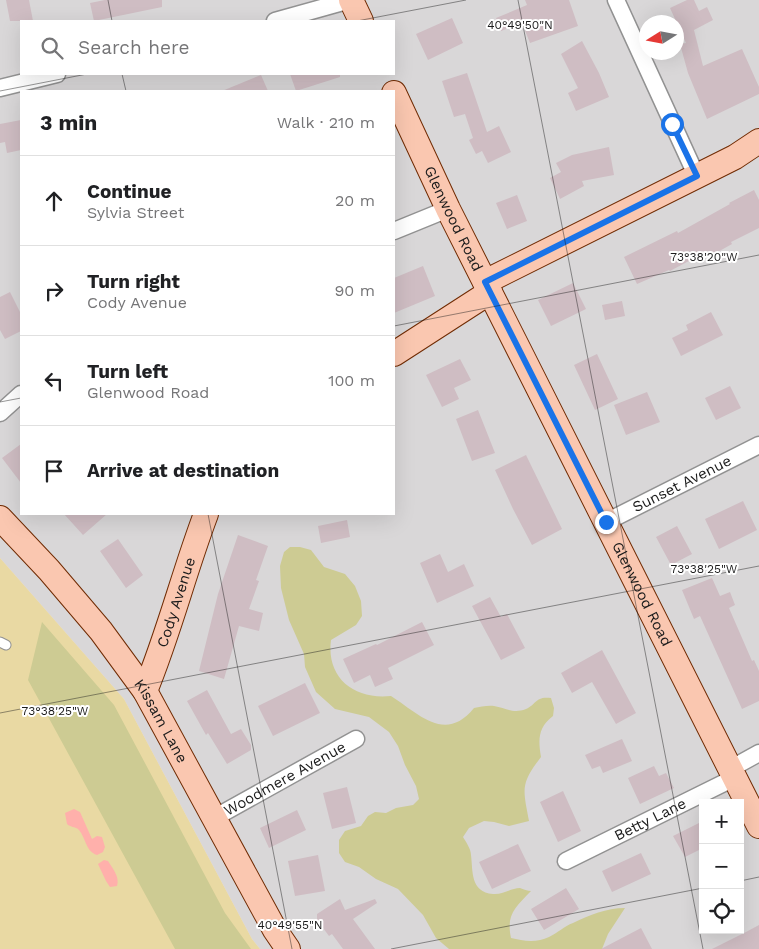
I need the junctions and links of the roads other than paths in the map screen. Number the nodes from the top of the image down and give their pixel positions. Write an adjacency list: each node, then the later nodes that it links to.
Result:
1 (350, 0): 3 (street); 4 (street)
2 (616, 0): 11 (street)
3 (279, 20)
4 (360, 20)
5 (53, 75): 7 (street)
6 (385, 75): 8 (street, Glenwood Road)
7 (0, 88)
8 (392, 90)
9 (395, 96): 12 (street, Glenwood Road)
10 (759, 140): 11 (street)
11 (697, 176): 14 (street)
12 (448, 209): 13 (street); 14 (street, Glenwood Road)
13 (395, 231)
14 (488, 287): 15 (street); 21 (street, Glenwood Road)
15 (395, 353)
16 (20, 395): 17 (street)
17 (0, 414)
18 (759, 445): 21 (street, Sunset Avenue)
19 (206, 515): 22 (street, Cody Avenue)
20 (0, 518): 22 (street, Kissam Lane)
21 (606, 522): 25 (street, Glenwood Road)
22 (145, 691): 26 (street, Kissam Lane)
23 (356, 739): 26 (street, Woodmere Avenue)
24 (759, 753): 25 (street, Betty Lane)
25 (732, 774): 27 (street, Glenwood Road); 28 (street, Betty Lane)
26 (214, 818): 29 (street, Kissam Lane)
27 (759, 826)
28 (566, 862)
29 (288, 949)

